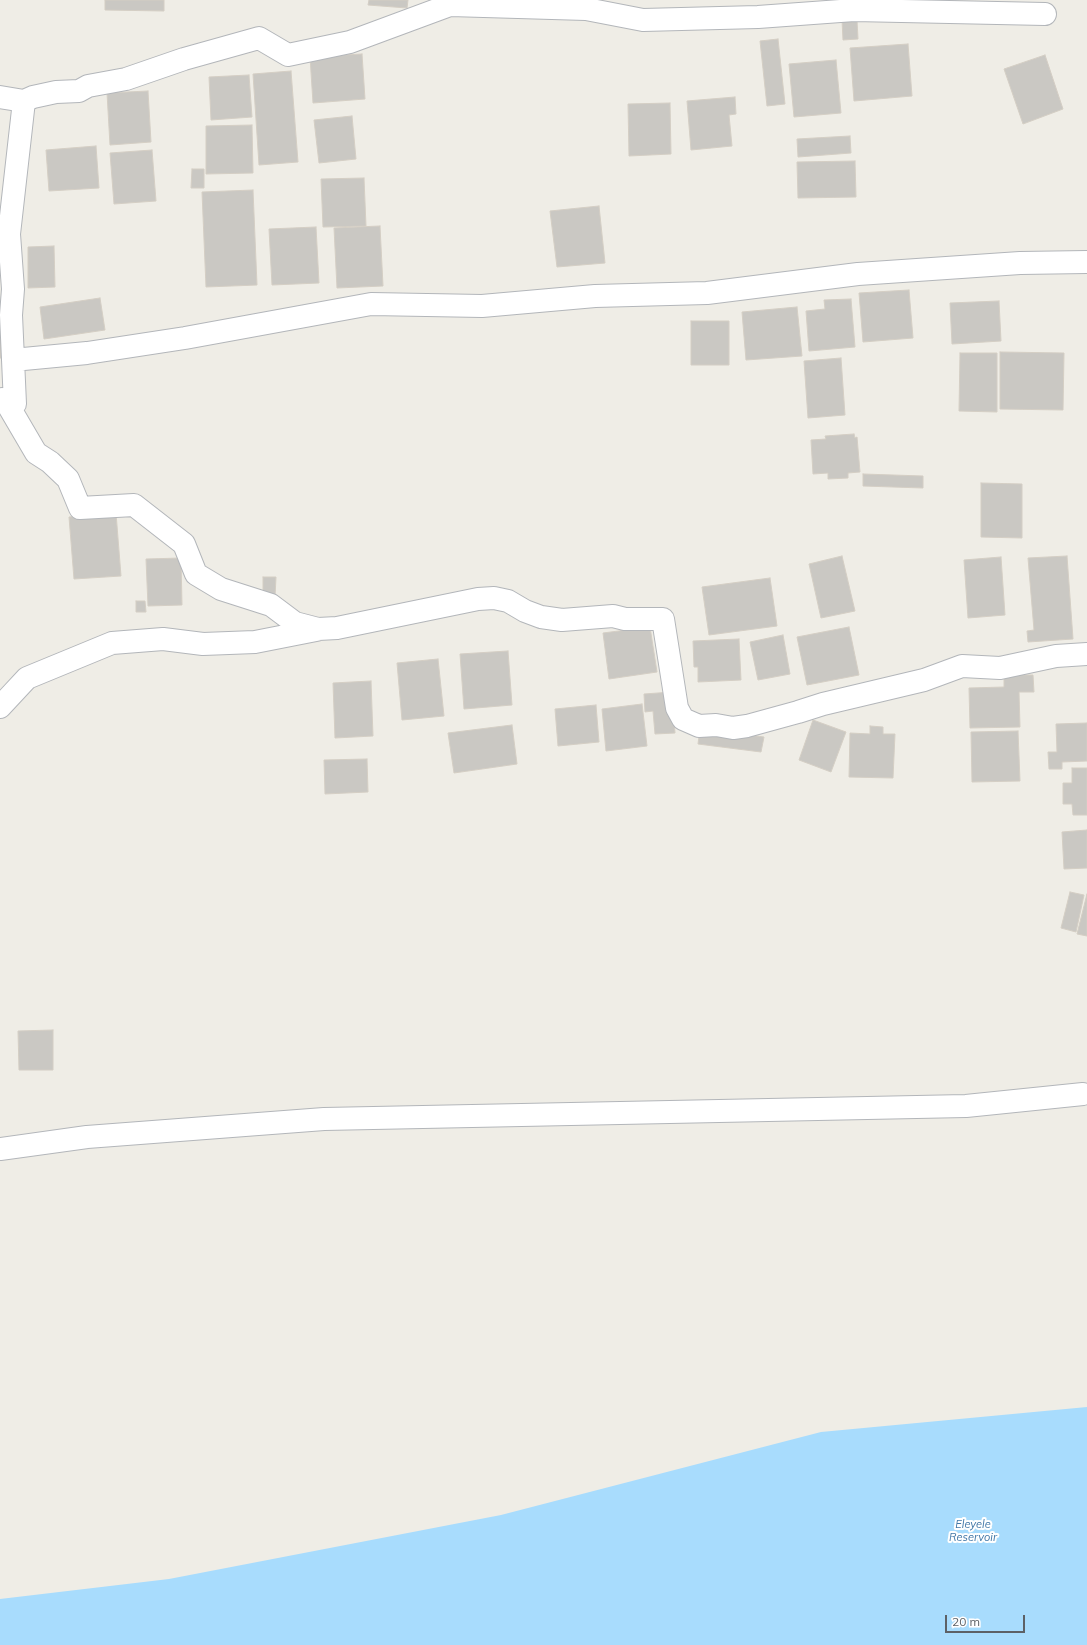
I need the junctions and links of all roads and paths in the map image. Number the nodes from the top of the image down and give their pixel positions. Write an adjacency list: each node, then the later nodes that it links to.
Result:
1 (1045, 14): 3 (street)
2 (0, 97): 3 (street)
3 (24, 101): 5 (street)
4 (1087, 262): 5 (street)
5 (13, 360): 6 (street)
6 (2, 400): 7 (street)
7 (318, 629): 8 (street); 9 (street)
8 (1087, 654)
9 (0, 707)
10 (1083, 1094): 11 (street)
11 (0, 1149)

